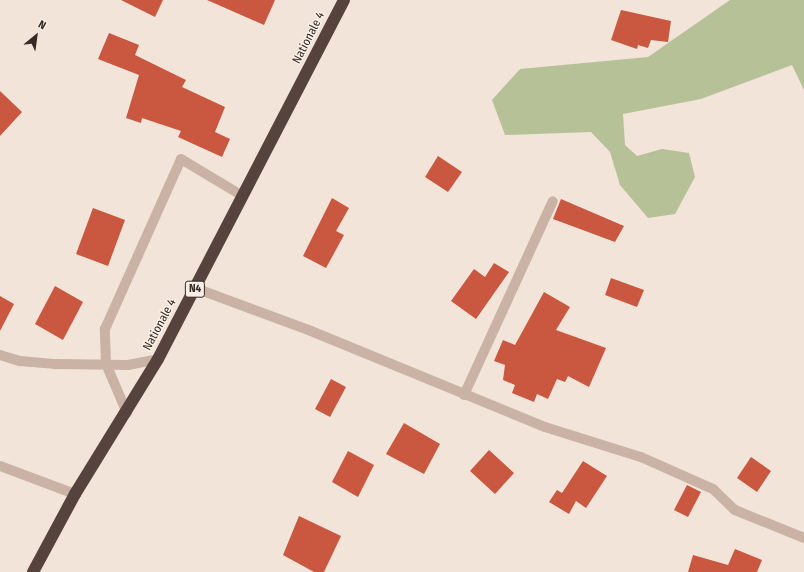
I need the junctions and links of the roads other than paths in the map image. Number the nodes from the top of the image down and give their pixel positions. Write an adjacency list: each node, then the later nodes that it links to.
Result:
1 (344, 0): 2 (highway, Nationale 4 / N4)
2 (241, 195): 4 (highway, Nationale 4 / N4); 7 (street)
3 (553, 200): 8 (street)
4 (195, 288): 6 (highway, Nationale 4 / N4); 8 (street)
5 (0, 355): 7 (street)
6 (158, 359): 7 (street); 9 (highway, Nationale 4 / N4)
7 (106, 364): 9 (street)
8 (464, 395): 12 (street)
9 (127, 413): 11 (highway, Nationale 4 / N4)
10 (0, 466): 11 (street)
11 (75, 494): 13 (highway, Nationale 4 / N4)
12 (804, 538)
13 (33, 572)

